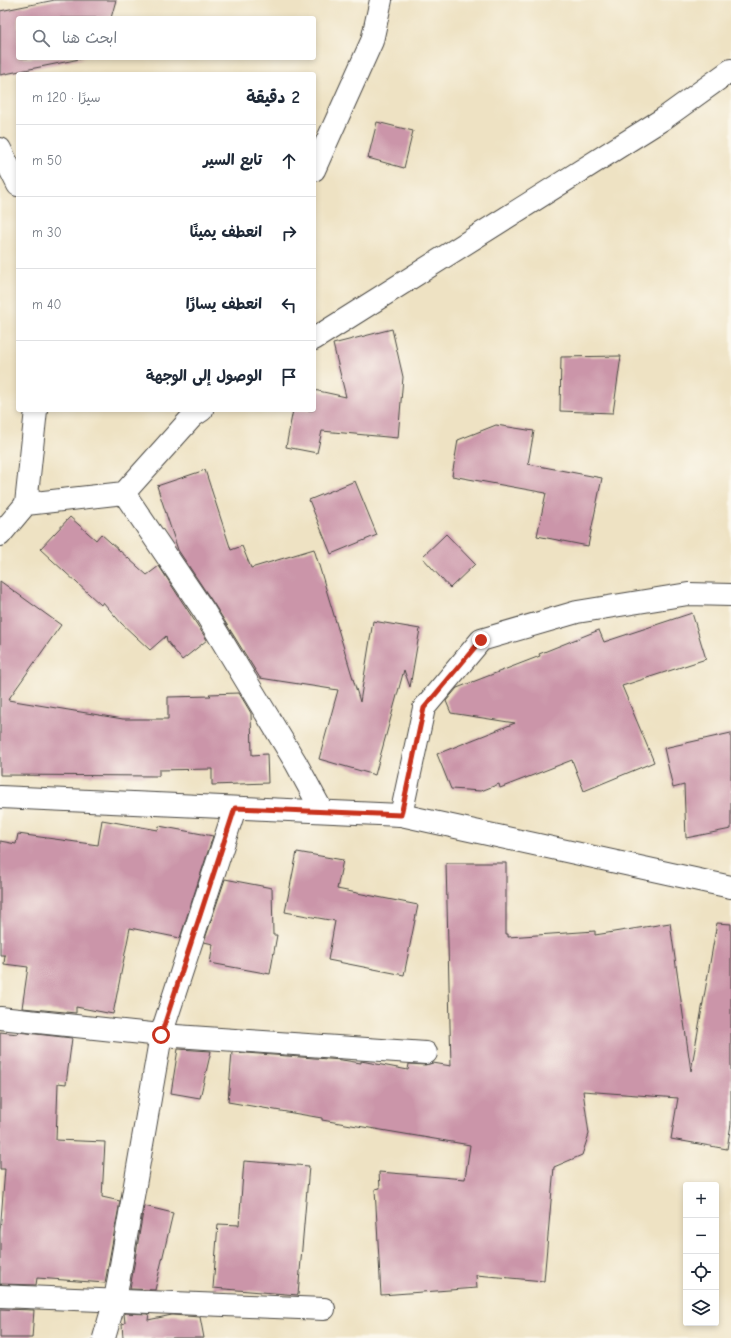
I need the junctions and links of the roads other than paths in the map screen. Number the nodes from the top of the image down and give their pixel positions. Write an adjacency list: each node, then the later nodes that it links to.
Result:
1 (381, 0): 4 (street)
2 (731, 70): 6 (street)
3 (0, 149): 5 (street)
4 (316, 166)
5 (16, 181)
6 (316, 338)
7 (36, 412): 10 (street)
8 (197, 412): 9 (street)
9 (124, 493): 10 (street); 15 (street)
10 (26, 504): 11 (street)
11 (0, 536)
12 (731, 595): 16 (street)
13 (0, 797): 14 (street)
14 (235, 808): 15 (street); 19 (street)
15 (322, 811): 16 (street)
16 (401, 815): 17 (street)
17 (731, 887)
18 (0, 1018): 19 (street)
19 (161, 1035): 20 (street); 22 (street)
20 (426, 1053)
21 (0, 1296): 22 (street)
22 (115, 1300): 23 (street); 24 (street)
23 (324, 1309)
24 (104, 1338)

